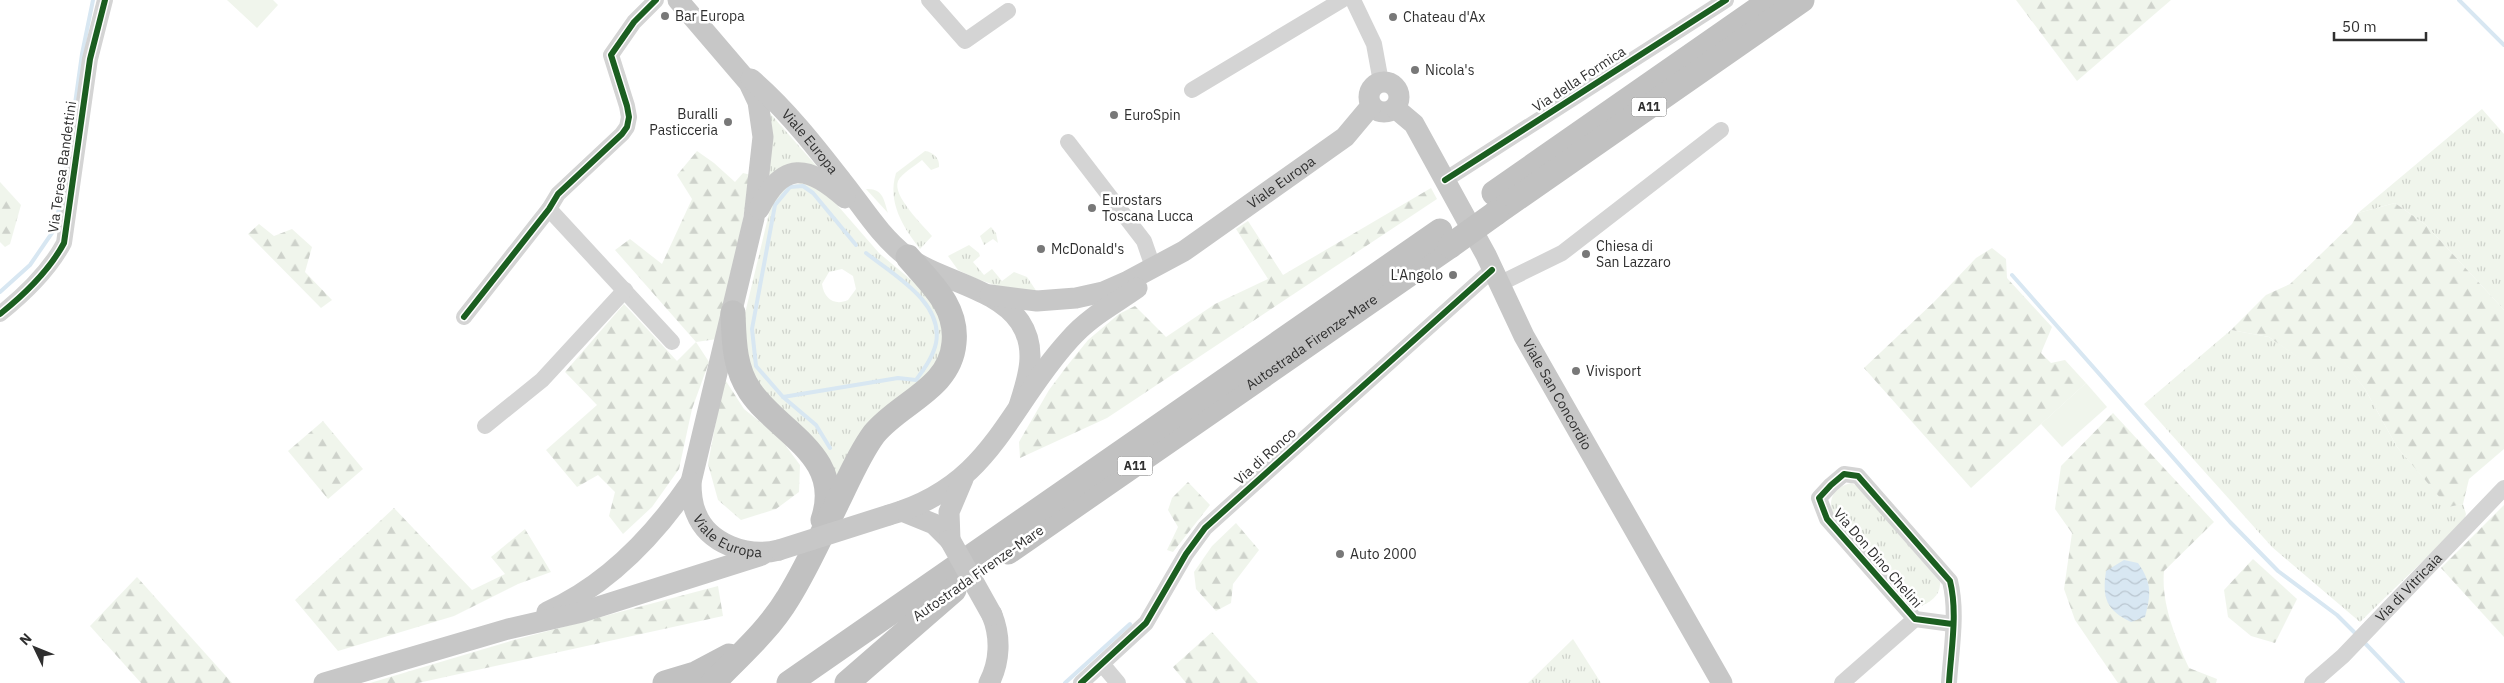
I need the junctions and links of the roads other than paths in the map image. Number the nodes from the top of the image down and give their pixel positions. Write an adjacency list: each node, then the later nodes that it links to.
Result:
1 (106, 0): 31 (street, Via Teresa Bandettini)
2 (656, 0): 20 (street)
3 (678, 0): 11 (main road, Viale Europa)
4 (930, 0): 10 (street)
5 (1342, 0): 13 (street)
6 (1353, 0): 12 (street)
7 (1726, 0): 18 (street, Via della Formica)
8 (1771, 0): 19 (highway, Autostrada Firenze-Mare / A11)
9 (1802, 0): 19 (highway, Autostrada Firenze-Mare / A11)
10 (1008, 11)
11 (738, 67): 21 (main road, Viale Europa); 22 (main road, Viale Europa)
12 (1381, 82): 14 (main road); 15 (main road)
13 (1192, 90)
14 (1371, 106): 15 (main road); 24 (main road, Viale Europa)
15 (1394, 108): 18 (main road, Viale San Concordio)
16 (1721, 130): 27 (street, Via di Ronco)
17 (1068, 142): 26 (street)
18 (1445, 180): 27 (main road, Viale San Concordio)
19 (1490, 206): 23 (highway, Autostrada Firenze-Mare / A11, bridge)
20 (549, 209): 28 (street); 32 (street)
21 (754, 218): 22 (main road, Viale Europa); 30 (main road, Viale Europa)
22 (872, 223): 25 (main road, Viale Europa)
23 (1445, 239): 43 (highway, Autostrada Firenze-Mare / A11); 52 (highway, Autostrada Firenze-Mare / A11)
24 (1184, 251): 26 (main road, Viale Europa); 34 (main road, Viale Europa)
25 (908, 257): 29 (main road, Viale Europa); 42 (highway)
26 (1153, 267): 29 (main road, Viale Europa)
27 (1496, 277): 48 (street, Via di Ronco); 58 (main road, Viale San Concordio)
28 (625, 290): 33 (street); 35 (street)
29 (985, 294): 34 (main road, Viale Europa)
30 (733, 313): 37 (main road, Viale Europa); 42 (highway)
31 (0, 314)
32 (464, 317)
33 (672, 342)
34 (1019, 406): 36 (main road, Viale Europa)
35 (485, 426)
36 (966, 475): 39 (main road, Viale Europa); 40 (main road)
37 (690, 482): 41 (main road, Viale Europa); 46 (main road)
38 (2504, 488): 61 (street, Via di Vitricaia)
39 (896, 513): 40 (main road); 41 (main road, Viale Europa, bridge)
40 (950, 540): 55 (main road, bridge)
41 (776, 551): 46 (main road)
42 (809, 561): 47 (highway)
43 (954, 590): 53 (highway, Autostrada Firenze-Mare / A11); 54 (highway)
44 (1914, 620): 45 (street, Via Don Dino Chelini); 45 (street, Via Don Dino Chelini); 59 (street)
45 (1952, 624): 60 (street, Via Don Dino Chelini)
46 (508, 629): 49 (main road)
47 (747, 647): 50 (highway); 51 (highway)
48 (1102, 664): 56 (street, Via di Ronco); 57 (street)
49 (324, 683)
50 (665, 683)
51 (713, 683)
52 (789, 683)
53 (819, 683)
54 (847, 683)
55 (989, 683)
56 (1081, 683)
57 (1118, 683)
58 (1722, 683)
59 (1842, 683)
60 (1949, 683)
61 (2312, 683)

